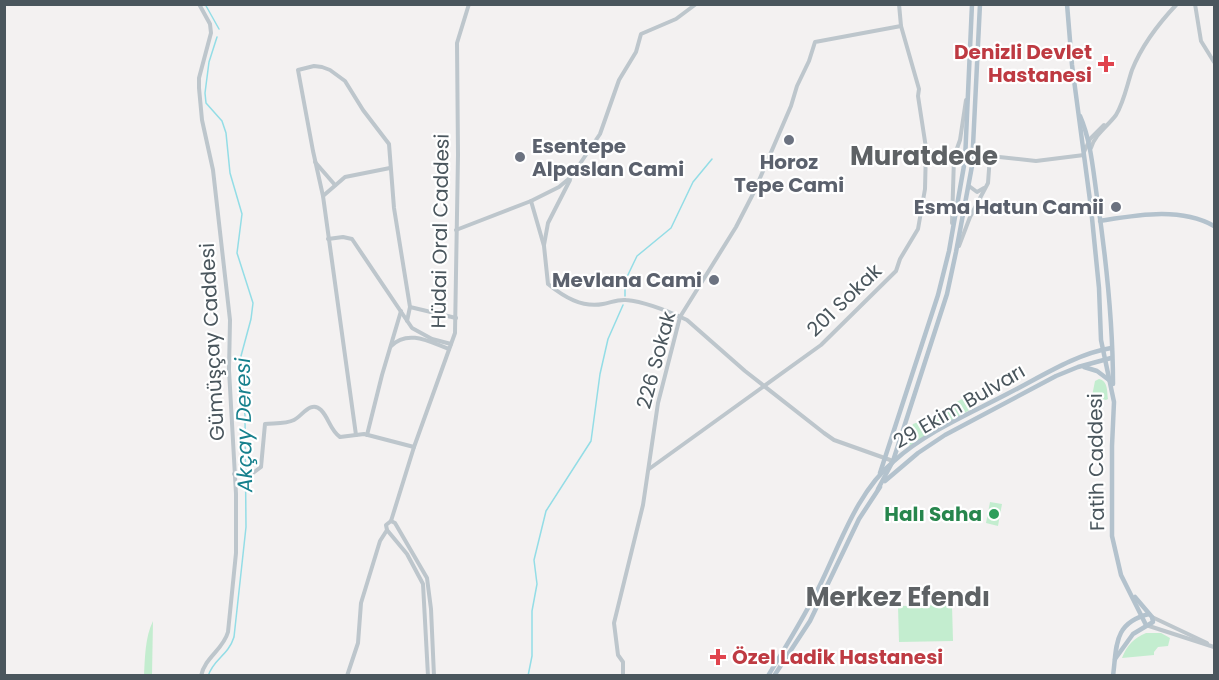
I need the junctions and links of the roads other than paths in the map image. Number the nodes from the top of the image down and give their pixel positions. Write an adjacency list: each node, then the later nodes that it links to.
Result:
1 (199, 4): 69 (street, Gümüşçay Caddesi)
2 (469, 4): 35 (street, Hüdai Oral Caddesi)
3 (696, 4): 23 (street)
4 (898, 4): 10 (street, 201 Sokak)
5 (972, 4): 12 (main road)
6 (981, 4): 26 (main road)
7 (1067, 4): 14 (main road)
8 (1177, 4): 13 (street)
9 (1195, 4): 11 (street)
10 (901, 26): 18 (street, 201 Sokak); 43 (street, 226 Sokak)
11 (1215, 62)
12 (968, 90): 19 (street); 38 (main road)
13 (1112, 119): 15 (street); 16 (street)
14 (1082, 127): 15 (street); 16 (main road); 17 (main road, Fatih Caddesi)
15 (1100, 128): 16 (street)
16 (1090, 140): 17 (street); 30 (main road)
17 (1084, 154): 20 (street); 29 (main road, Fatih Caddesi)
18 (926, 155): 19 (street); 58 (street, 201 Sokak)
19 (953, 156): 20 (street, bridge); 38 (street)
20 (988, 156): 24 (street)
21 (315, 162): 22 (street); 25 (street); 27 (street)
22 (390, 168): 25 (street); 41 (street)
23 (571, 177): 28 (street); 39 (street)
24 (988, 183): 26 (street); 40 (street)
25 (335, 185): 27 (street)
26 (969, 186): 40 (main road)
27 (323, 196): 37 (street)
28 (531, 201): 35 (street); 39 (street)
29 (1091, 211): 32 (main road); 36 (main road, Fatih Caddesi)
30 (1099, 212): 31 (main road); 32 (main road)
31 (1109, 220): 32 (main road); 33 (main road); 34 (main road)
32 (1100, 221): 34 (main road); 36 (main road)
33 (1215, 226)
34 (1101, 229): 51 (main road)
35 (456, 230): 44 (street, Hüdai Oral Caddesi)
36 (1093, 236): 53 (main road, Fatih Caddesi)
37 (328, 239): 42 (street); 60 (street)
38 (951, 239): 66 (main road)
39 (544, 246): 43 (street)
40 (956, 252): 62 (main road)
41 (410, 307): 42 (street); 44 (street); 45 (street)
42 (401, 311): 45 (street); 46 (street)
43 (680, 316): 58 (street); 68 (street, 226 Sokak)
44 (456, 318): 49 (street, Hüdai Oral Caddesi)
45 (409, 324): 46 (street); 48 (street); 49 (street)
46 (398, 326): 47 (street)
47 (394, 335): 48 (street); 50 (street)
48 (404, 337): 50 (street); 52 (street)
49 (451, 344): 52 (street, Hüdai Oral Caddesi)
50 (391, 346): 61 (street)
51 (1111, 348): 53 (main road, 29 Ekim Bulvarı); 54 (main road)
52 (449, 349): 63 (street, Hüdai Oral Caddesi)
53 (1103, 349): 55 (main road, Fatih Caddesi); 64 (main road, 29 Ekim Bulvarı)
54 (1111, 358): 55 (main road, 29 Ekim Bulvarı); 59 (main road)
55 (1104, 360): 56 (main road, 29 Ekim Bulvarı); 57 (main road, Fatih Caddesi)
56 (1081, 366): 57 (main road); 65 (main road, 29 Ekim Bulvarı)
57 (1109, 380): 59 (main road, Fatih Caddesi)
58 (764, 386): 66 (street); 68 (street, 201 Sokak)
59 (1113, 386): 75 (main road, Fatih Caddesi)
60 (356, 435): 61 (street); 69 (street)
61 (367, 435): 63 (street)
62 (899, 440): 64 (main road); 67 (main road)
63 (414, 447): 72 (street, Hüdai Oral Caddesi)
64 (909, 449): 67 (main road, 29 Ekim Bulvarı)
65 (918, 453): 67 (main road); 71 (main road, 29 Ekim Bulvarı)
66 (886, 458): 67 (street); 70 (main road)
67 (893, 461): 70 (main road, 29 Ekim Bulvarı); 71 (main road)
68 (648, 469): 86 (street, 226 Sokak)
69 (234, 474): 82 (street, Gümüşçay Caddesi)
70 (879, 476): 87 (main road, 29 Ekim Bulvarı)
71 (878, 489): 88 (main road, 29 Ekim Bulvarı)
72 (392, 521): 73 (street); 74 (street, Hüdai Oral Caddesi)
73 (396, 527): 74 (street); 85 (street)
74 (389, 531): 83 (street, Hüdai Oral Caddesi); 84 (street)
75 (1121, 574): 76 (main road, Fatih Caddesi); 77 (main road)
76 (1138, 610): 77 (main road, Fatih Caddesi); 78 (main road)
77 (1146, 617): 78 (main road); 79 (main road); 79 (main road); 80 (street)
78 (1134, 621): 81 (main road)
79 (1147, 626): 80 (street); 81 (main road)
80 (1212, 646)
81 (1115, 659): 89 (main road)
82 (201, 675)
83 (347, 675)
84 (428, 675)
85 (434, 675)
86 (623, 675)
87 (768, 675)
88 (774, 675)
89 (1113, 675)

